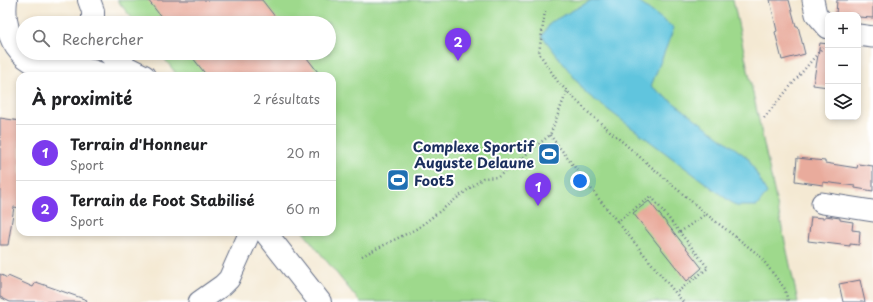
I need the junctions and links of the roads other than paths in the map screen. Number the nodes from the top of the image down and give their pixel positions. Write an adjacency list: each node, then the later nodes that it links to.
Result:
1 (6, 0): 8 (street)
2 (89, 0): 4 (street)
3 (813, 0): 5 (street)
4 (93, 16)
5 (825, 35)
6 (861, 35): 7 (street)
7 (873, 36)
8 (4, 41): 9 (street)
9 (16, 53)
10 (27, 60): 13 (street)
11 (69, 60): 13 (street)
12 (117, 60): 15 (street)
13 (59, 64): 14 (street)
14 (95, 72)
15 (136, 72)
16 (822, 203): 17 (street)
17 (873, 211)
18 (248, 236): 20 (street)
19 (268, 236): 21 (street)
20 (199, 302)
21 (320, 302)

